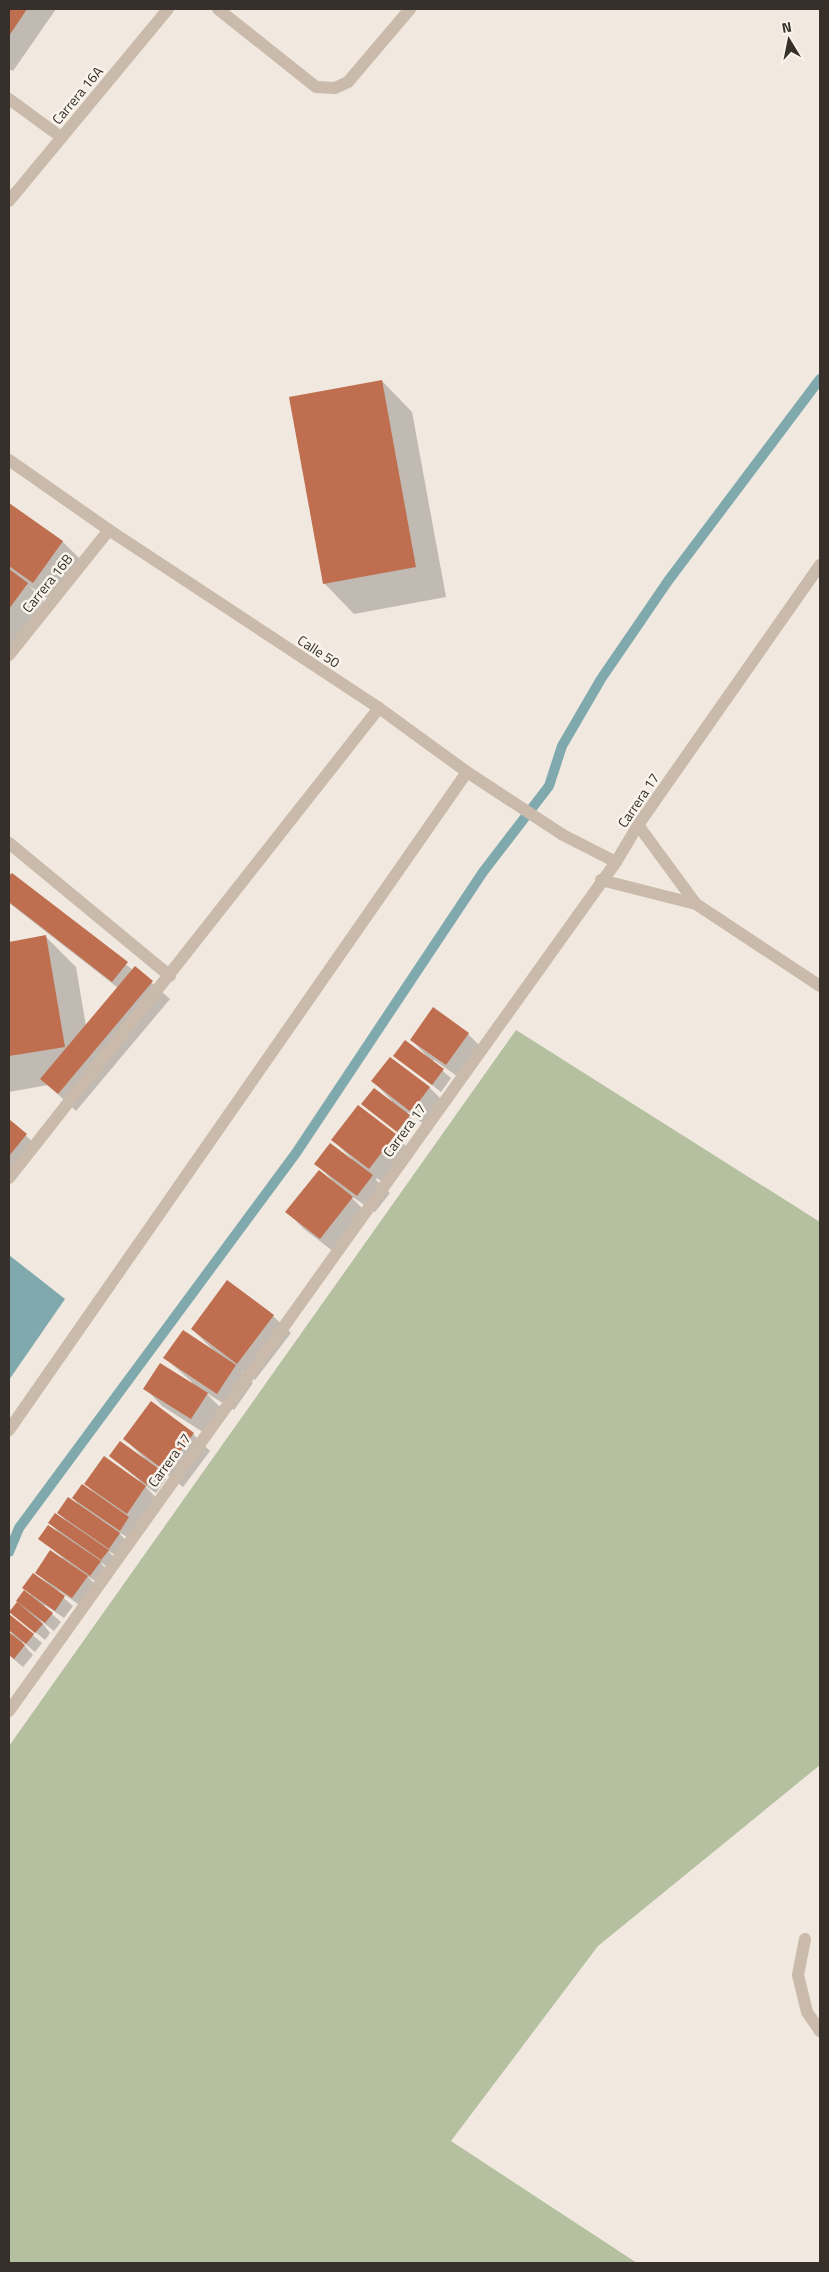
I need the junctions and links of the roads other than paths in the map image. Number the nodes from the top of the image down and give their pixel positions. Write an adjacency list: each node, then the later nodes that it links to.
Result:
1 (168, 9): 5 (street, Carrera 16A)
2 (218, 9): 3 (street)
3 (410, 9)
4 (9, 99): 5 (street)
5 (61, 137): 6 (street, Carrera 16A)
6 (9, 201)
7 (9, 460): 8 (street, Calle 50)
8 (109, 530): 10 (street, Carrera 16B); 11 (street, Calle 50)
9 (820, 565): 13 (street, Carrera 17)
10 (9, 655)
11 (379, 708): 12 (street, Calle 50); 18 (street)
12 (467, 772): 15 (street, Calle 50); 21 (street)
13 (638, 825): 15 (street, Carrera 17); 17 (street)
14 (9, 843): 18 (street)
15 (616, 862): 16 (street, Carrera 17)
16 (601, 880): 17 (street); 22 (street, Carrera 17)
17 (696, 904): 19 (street)
18 (170, 976): 20 (street)
19 (820, 986)
20 (9, 1178)
21 (9, 1430)
22 (9, 1711)
23 (805, 1939): 24 (street)
24 (820, 2030)

